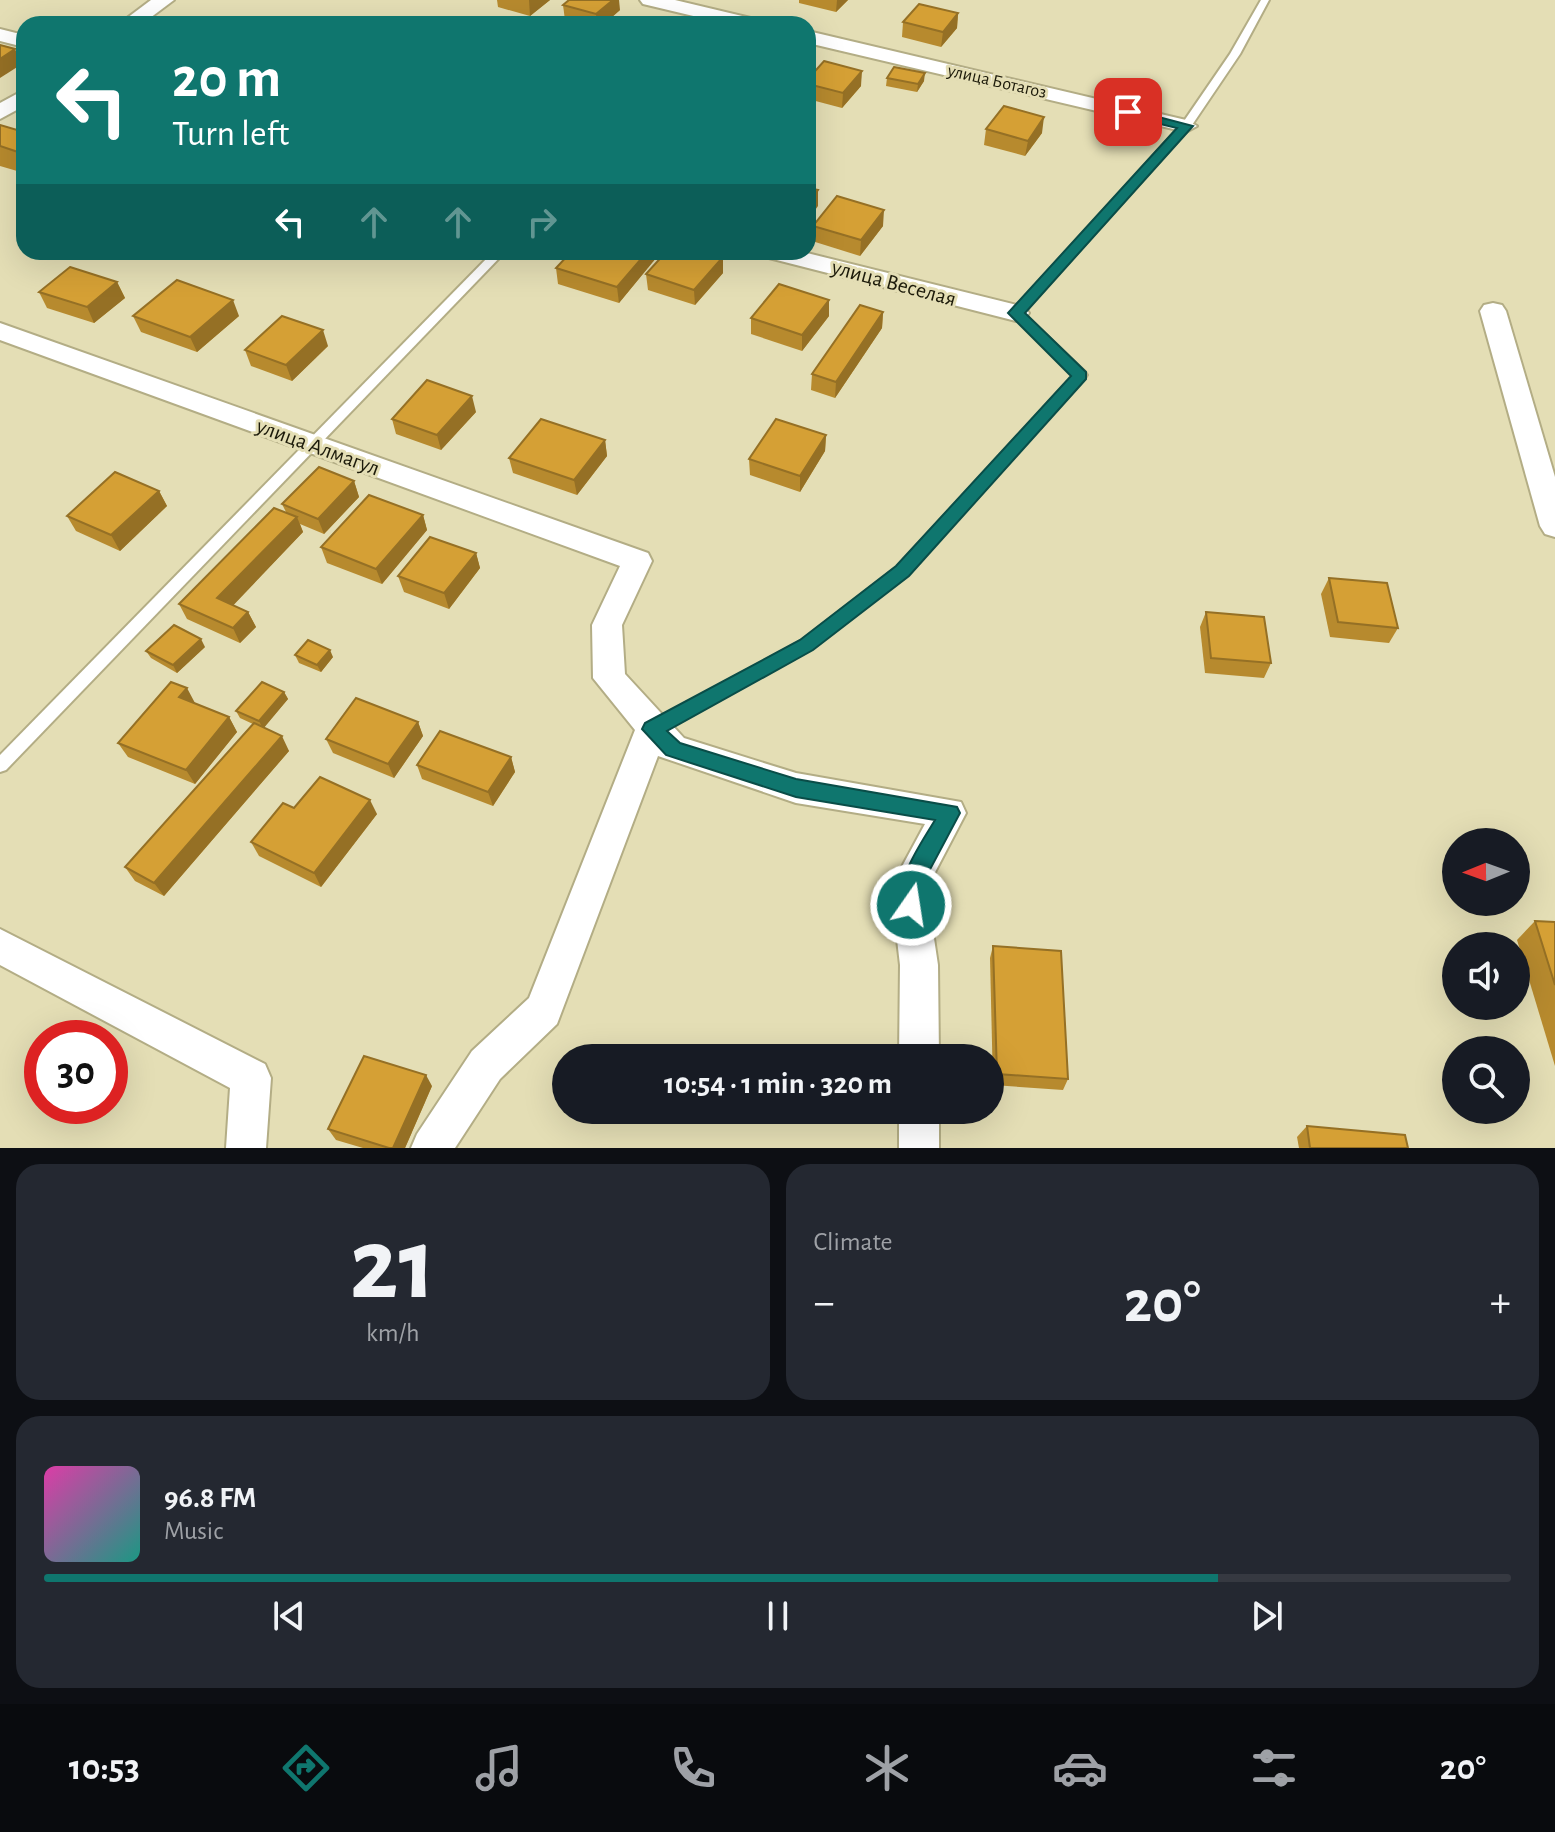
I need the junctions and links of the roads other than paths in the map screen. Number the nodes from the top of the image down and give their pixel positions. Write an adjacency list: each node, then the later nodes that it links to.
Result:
1 (164, 0): 4 (street)
2 (650, 0): 5 (street)
3 (1265, 0): 7 (lane)
4 (141, 16)
5 (711, 16)
6 (816, 39): 7 (street, улица Ботагоз)
7 (1186, 126): 11 (lane)
8 (491, 260): 13 (lane)
9 (805, 260): 11 (street, улица Веселая)
10 (1493, 311): 14 (street)
11 (1016, 313): 15 (lane)
12 (0, 331): 13 (street, улица Алмагул)
13 (313, 446): 15 (street, улица Алмагул); 16 (lane)
14 (1555, 526)
15 (652, 729): 18 (street); 21 (street)
16 (0, 765)
17 (0, 946): 20 (street)
18 (919, 1044)
19 (919, 1124): 22 (street)
20 (246, 1148)
21 (431, 1148)
22 (919, 1148)

